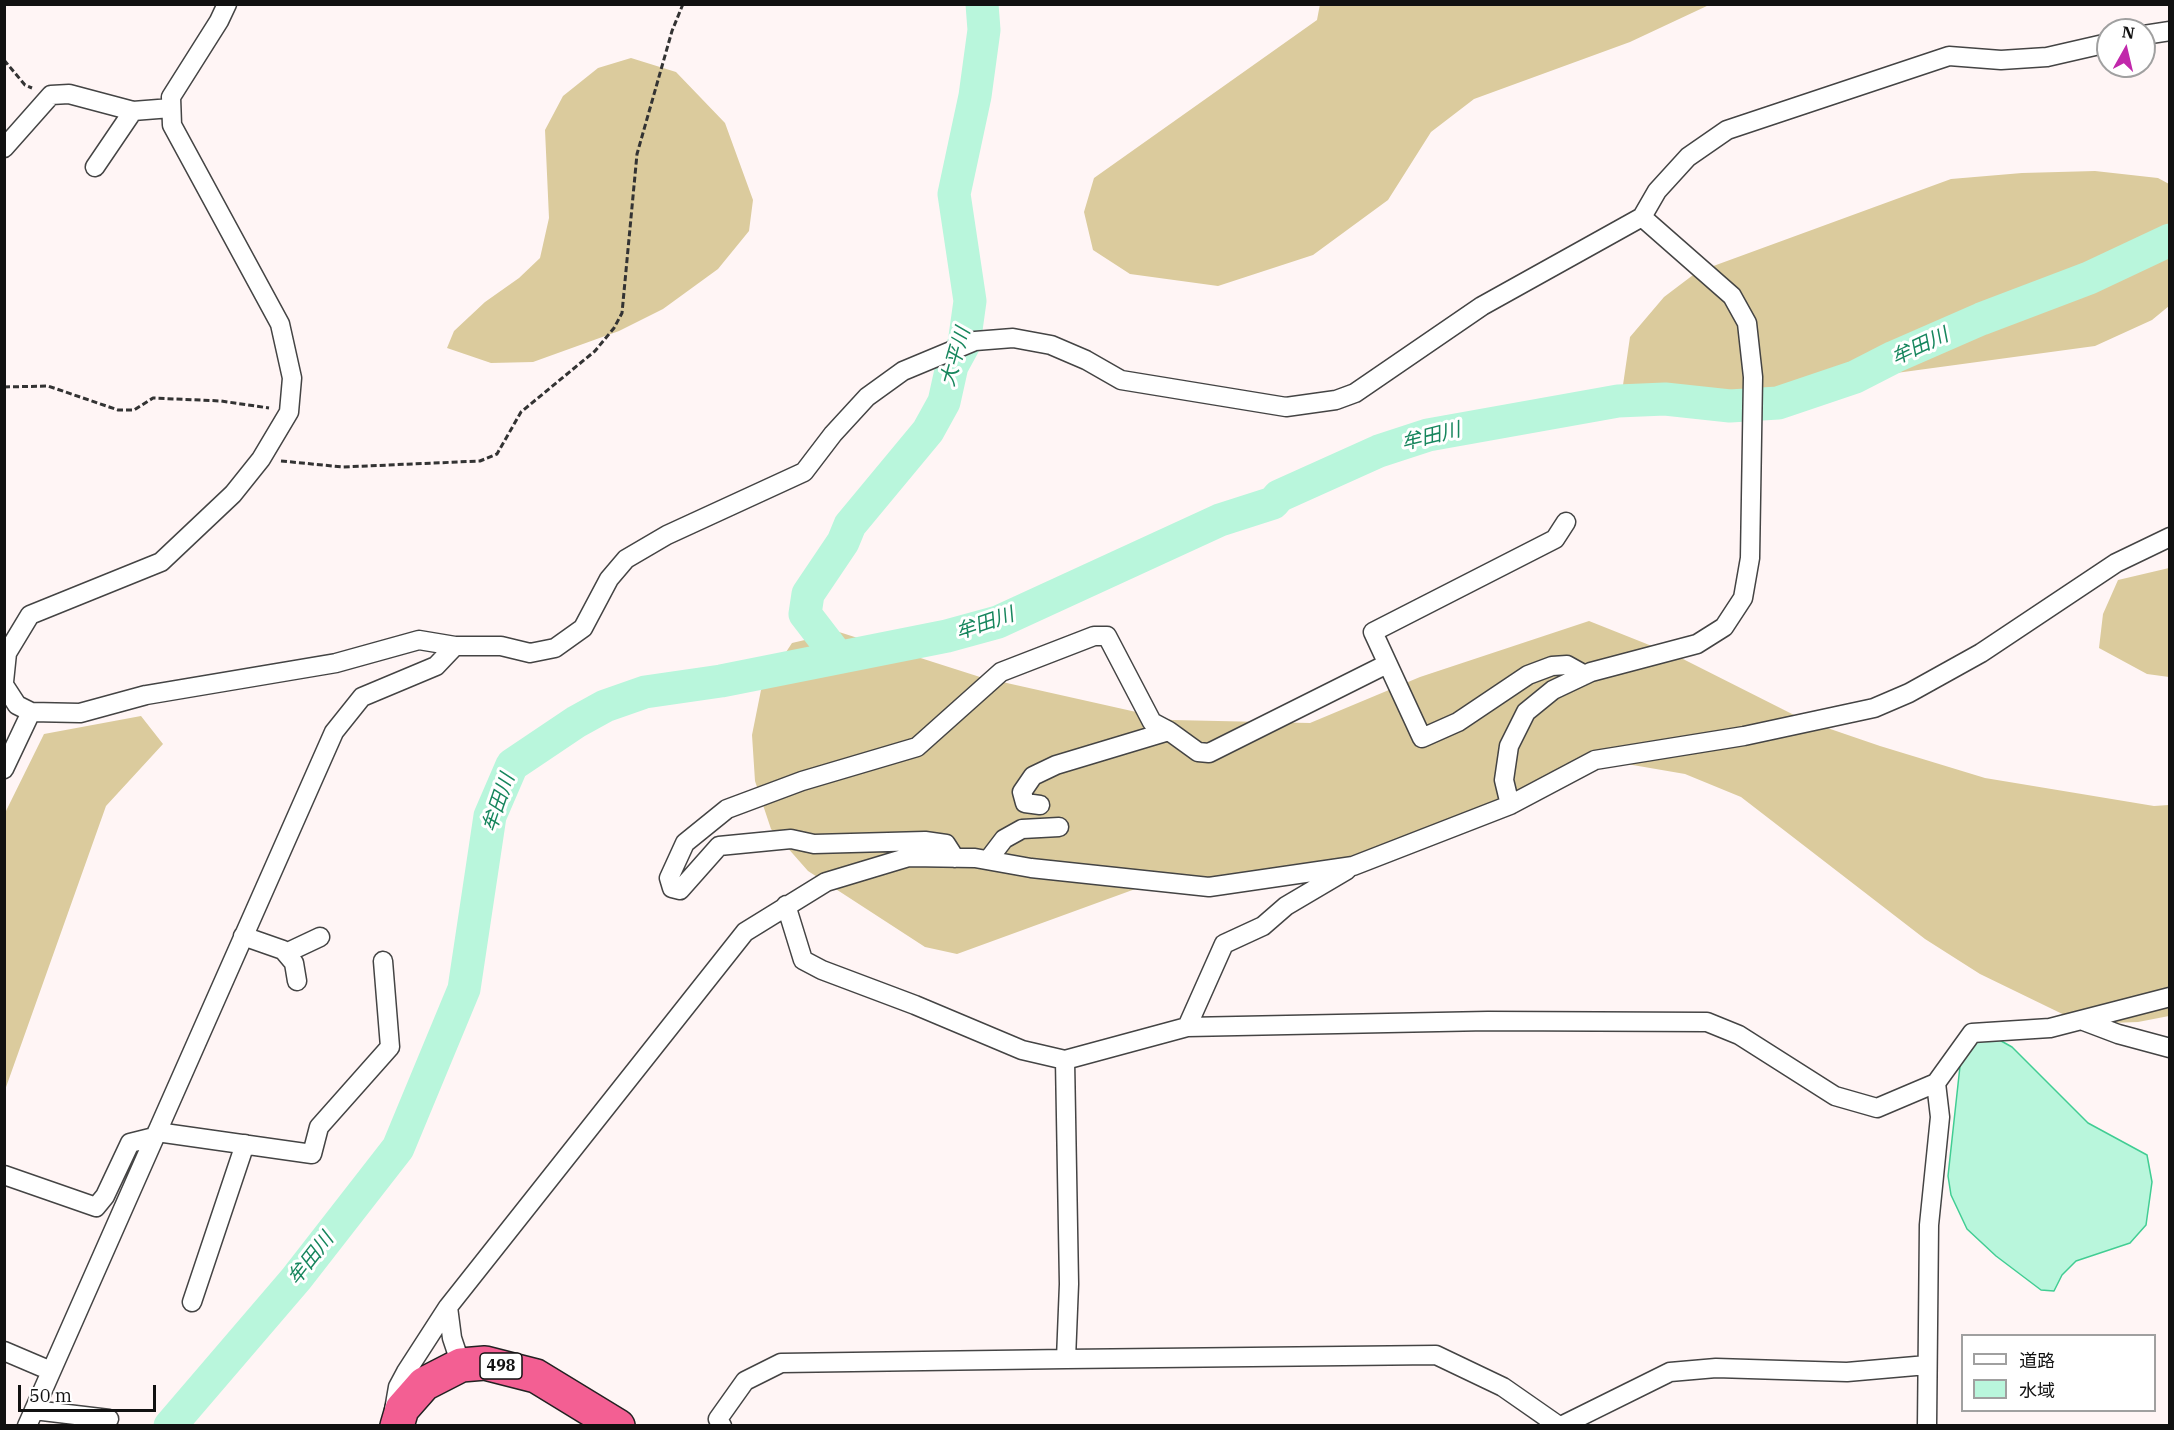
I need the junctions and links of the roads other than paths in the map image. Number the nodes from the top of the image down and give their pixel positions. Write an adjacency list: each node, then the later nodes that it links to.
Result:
1 (227, 4): 3 (street)
2 (2096, 47): 7 (street)
3 (171, 108): 4 (street); 12 (street)
4 (134, 111): 5 (street); 6 (street)
5 (4, 148)
6 (95, 167)
7 (1642, 217): 10 (street); 13 (street)
8 (1566, 522): 11 (street)
9 (2169, 537): 18 (street)
10 (455, 646): 14 (street); 24 (street)
11 (1387, 664): 13 (street); 15 (street)
12 (5, 675): 14 (street)
13 (1585, 675): 18 (street)
14 (32, 712): 16 (street)
15 (1169, 731): 17 (street); 20 (street)
16 (4, 769)
17 (1040, 805)
18 (1510, 805): 22 (street)
19 (1059, 827): 21 (street)
20 (955, 858): 21 (street); 23 (street)
21 (988, 860): 22 (street)
22 (1353, 866): 31 (street)
23 (786, 905): 33 (street); 39 (street)
24 (243, 936): 26 (street); 35 (street)
25 (320, 937): 26 (street)
26 (286, 952): 28 (street)
27 (383, 961): 36 (street)
28 (297, 981)
29 (2169, 997): 30 (street)
30 (2081, 1020): 32 (street); 34 (street)
31 (1187, 1027): 33 (street); 34 (street)
32 (2169, 1048)
33 (1065, 1060): 41 (street)
34 (1936, 1083): 43 (street)
35 (155, 1135): 36 (street); 37 (street); 44 (street)
36 (245, 1144): 38 (street)
37 (4, 1175)
38 (192, 1302)
39 (448, 1307): 42 (street); 47 (street)
40 (4, 1351): 44 (street)
41 (1066, 1359): 49 (street); 50 (street)
42 (461, 1365): 47 (highway, 498); 48 (highway, 498)
43 (1927, 1365): 50 (street); 51 (street)
44 (51, 1371): 45 (street)
45 (31, 1418): 46 (street)
46 (109, 1419)
47 (396, 1425)
48 (618, 1425)
49 (722, 1425)
50 (1560, 1425)
51 (1927, 1425)

